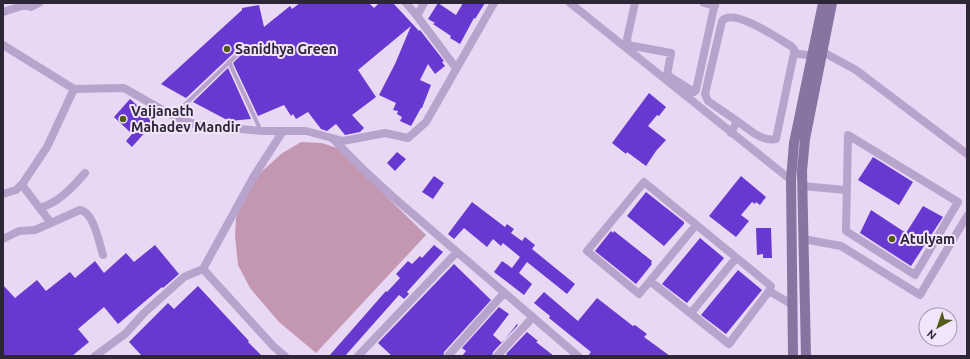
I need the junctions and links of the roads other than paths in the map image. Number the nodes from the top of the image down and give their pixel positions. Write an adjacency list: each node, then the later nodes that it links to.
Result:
1 (39, 3): 11 (street)
2 (406, 3): 12 (street)
3 (424, 3): 12 (street)
4 (494, 3): 21 (street)
5 (570, 3): 20 (street)
6 (635, 3): 14 (street)
7 (704, 3): 10 (street)
8 (823, 3): 18 (street)
9 (832, 3): 16 (street)
10 (715, 4): 22 (street)
11 (3, 12)
12 (417, 16): 21 (street)
13 (3, 45): 23 (street)
14 (646, 48): 20 (street); 22 (street)
15 (241, 51): 19 (lane)
16 (823, 52): 30 (street); 34 (street)
17 (794, 53): 18 (street); 25 (street); 25 (street)
18 (813, 56): 32 (street)
19 (229, 62): 24 (lane); 26 (lane)
20 (644, 63): 22 (street)
21 (456, 68): 29 (street)
22 (667, 78): 28 (street)
23 (74, 89): 24 (street); 33 (street)
24 (173, 116): 26 (street)
25 (737, 121): 28 (street)
26 (262, 131): 27 (street)
27 (283, 131): 29 (street); 46 (street)
28 (731, 133): 32 (street)
29 (331, 138): 43 (street)
30 (967, 154)
31 (85, 173): 37 (street)
32 (791, 180): 50 (street)
33 (22, 185): 36 (street); 37 (street)
34 (802, 186): 35 (street); 42 (street)
35 (846, 190): 35 (street)
36 (3, 194)
37 (40, 208): 39 (street)
38 (967, 216): 42 (street)
39 (51, 223): 41 (street); 44 (street)
40 (696, 225): 45 (street); 47 (street); 47 (street)
41 (3, 239)
42 (803, 239): 60 (street)
43 (457, 252): 49 (street); 56 (street)
44 (103, 255)
45 (736, 258): 48 (street); 51 (street)
46 (203, 269): 54 (street); 55 (street)
47 (650, 280): 51 (street)
48 (769, 291): 50 (street); 51 (street)
49 (504, 293): 52 (street); 57 (street)
50 (793, 305): 59 (street)
51 (691, 314)
52 (532, 317): 53 (street); 58 (street)
53 (573, 354)
54 (95, 356)
55 (285, 356)
56 (358, 356)
57 (448, 356)
58 (497, 356)
59 (793, 356)
60 (806, 356)

